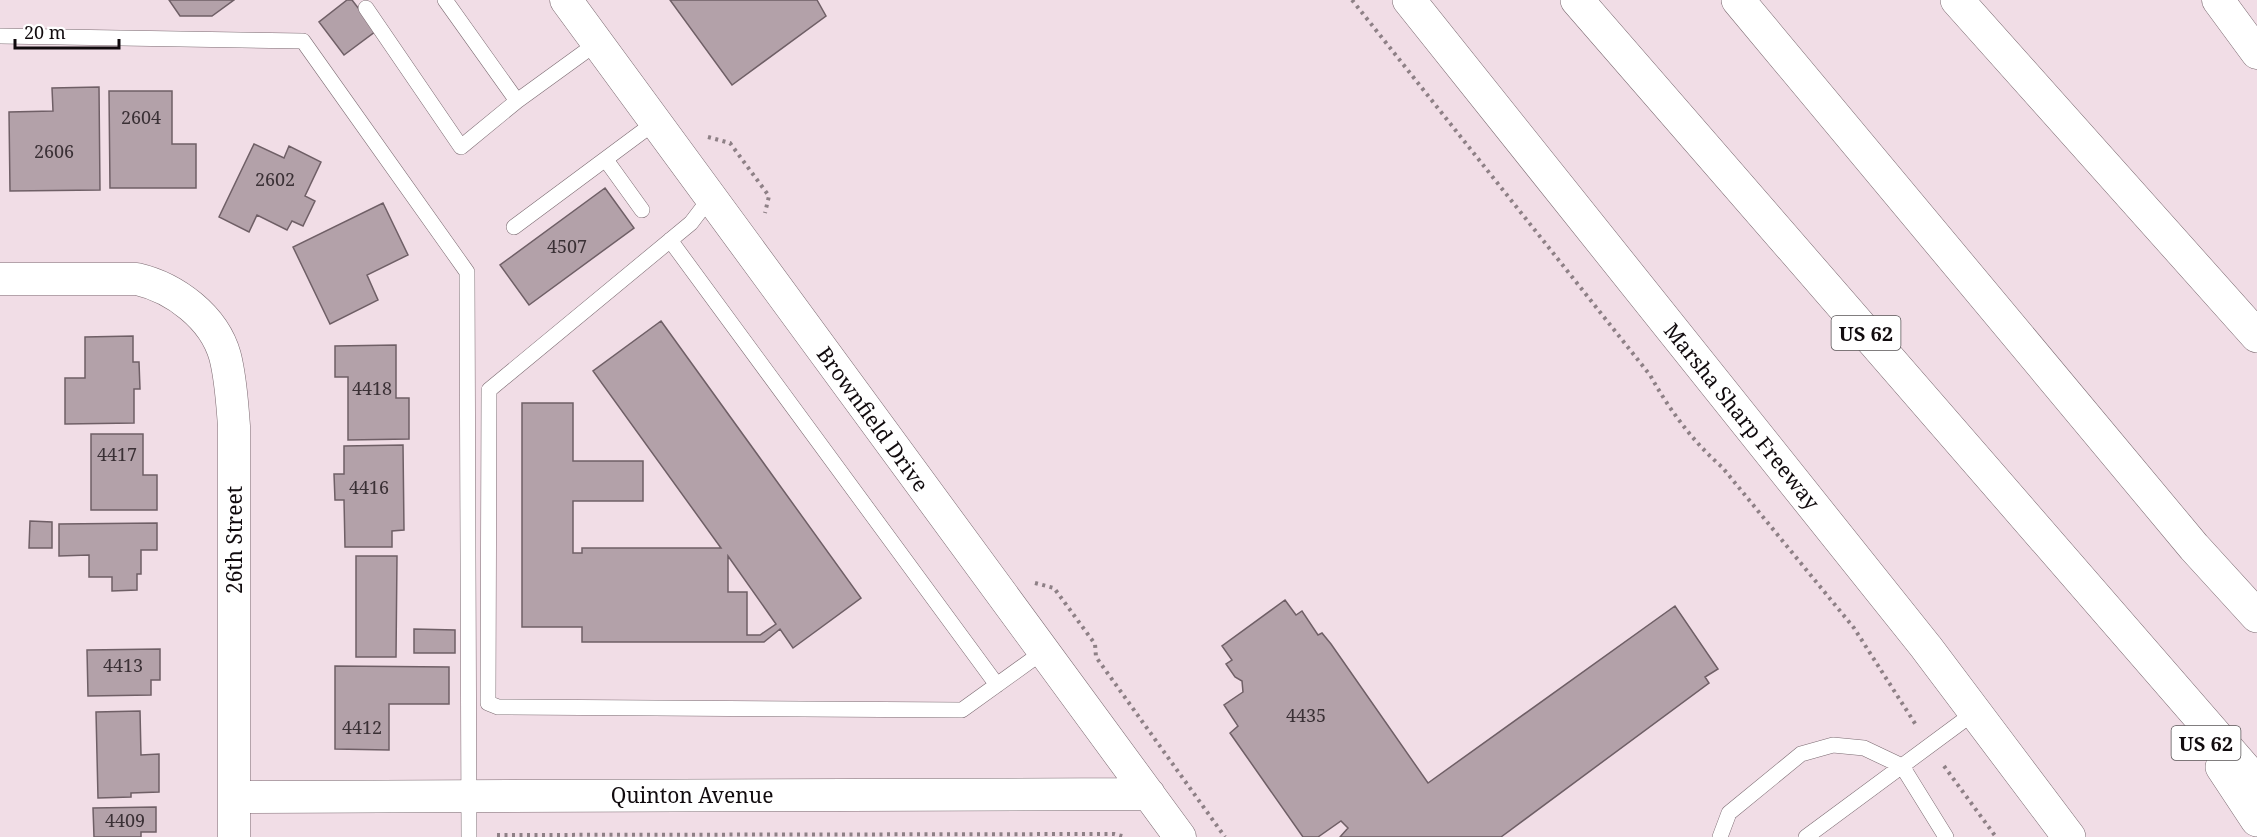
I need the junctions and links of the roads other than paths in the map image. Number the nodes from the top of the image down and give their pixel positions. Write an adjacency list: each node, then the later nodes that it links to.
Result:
1 (445, 0): 12 (lane)
2 (566, 0): 10 (street, Brownfield Drive)
3 (1409, 0): 25 (main road, Marsha Sharp Freeway)
4 (1577, 0): 23 (main road, US 62)
5 (1738, 0): 21 (main road)
6 (1958, 0): 20 (main road)
7 (2217, 0): 11 (street)
8 (366, 8): 12 (lane)
9 (0, 36): 29 (lane)
10 (597, 43): 12 (lane); 13 (street, Brownfield Drive)
11 (2257, 53)
12 (517, 101)
13 (654, 123): 14 (lane); 15 (street, Brownfield Drive)
14 (606, 160): 16 (lane); 17 (lane)
15 (711, 198): 18 (lane); 22 (street, Brownfield Drive)
16 (642, 210)
17 (514, 227)
18 (670, 240): 24 (lane); 24 (lane)
19 (0, 279): 30 (street, 26th Street)
20 (2257, 336)
21 (2257, 616)
22 (1044, 651): 24 (lane); 28 (street, Brownfield Drive)
23 (2155, 665): 27 (main road); 31 (main road, US 62)
24 (997, 685)
25 (1975, 712): 26 (lane); 38 (main road, Marsha Sharp Freeway)
26 (1902, 766): 35 (lane); 36 (lane); 37 (lane)
27 (2257, 783)
28 (1149, 794): 29 (street, Quinton Avenue); 34 (street, Brownfield Drive)
29 (469, 796): 30 (street, Quinton Avenue); 33 (lane)
30 (234, 797): 32 (street, 26th Street)
31 (2257, 820)
32 (234, 837)
33 (469, 837)
34 (1180, 837)
35 (1720, 837)
36 (1806, 837)
37 (1946, 837)
38 (2069, 837)

